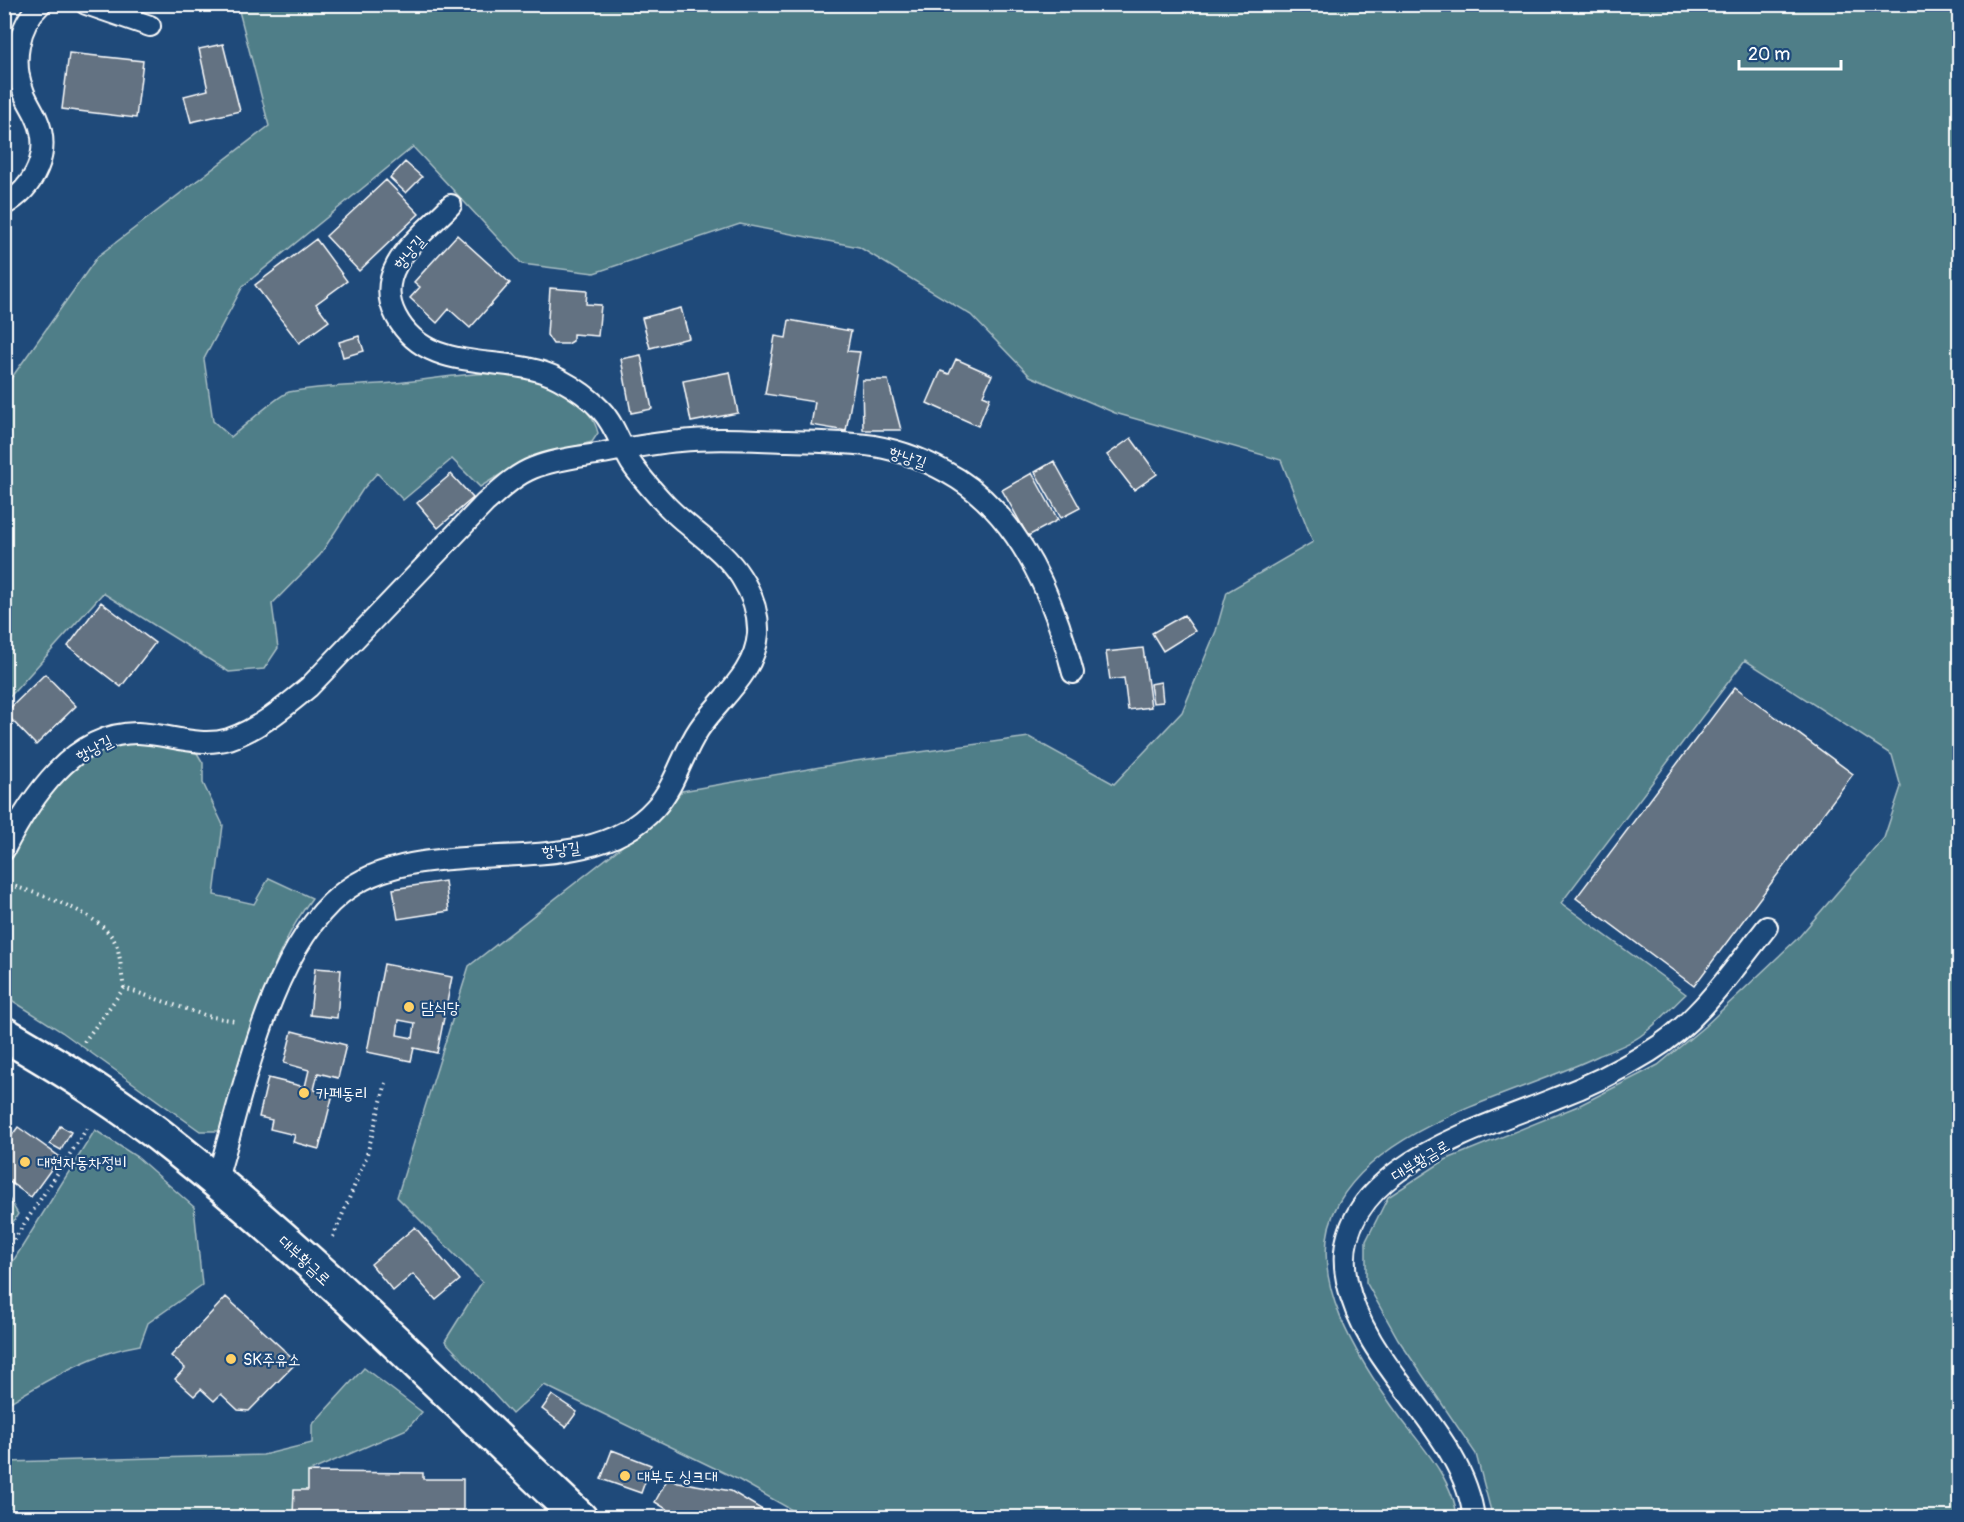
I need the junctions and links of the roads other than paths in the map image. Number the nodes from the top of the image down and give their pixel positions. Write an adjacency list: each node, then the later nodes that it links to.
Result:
1 (41, 4): 5 (lane)
2 (86, 4): 3 (lane)
3 (150, 26)
4 (451, 205): 6 (lane, 항낭길)
5 (4, 206)
6 (624, 449): 7 (lane, 항낭길); 8 (lane, 항낭길); 11 (lane, 항낭길)
7 (1073, 673)
8 (4, 850)
9 (1767, 927): 13 (lane, 대부황금로)
10 (4, 1034): 11 (main road, 대부황금로)
11 (216, 1182): 12 (main road, 대부황금로)
12 (580, 1518)
13 (1474, 1518)

